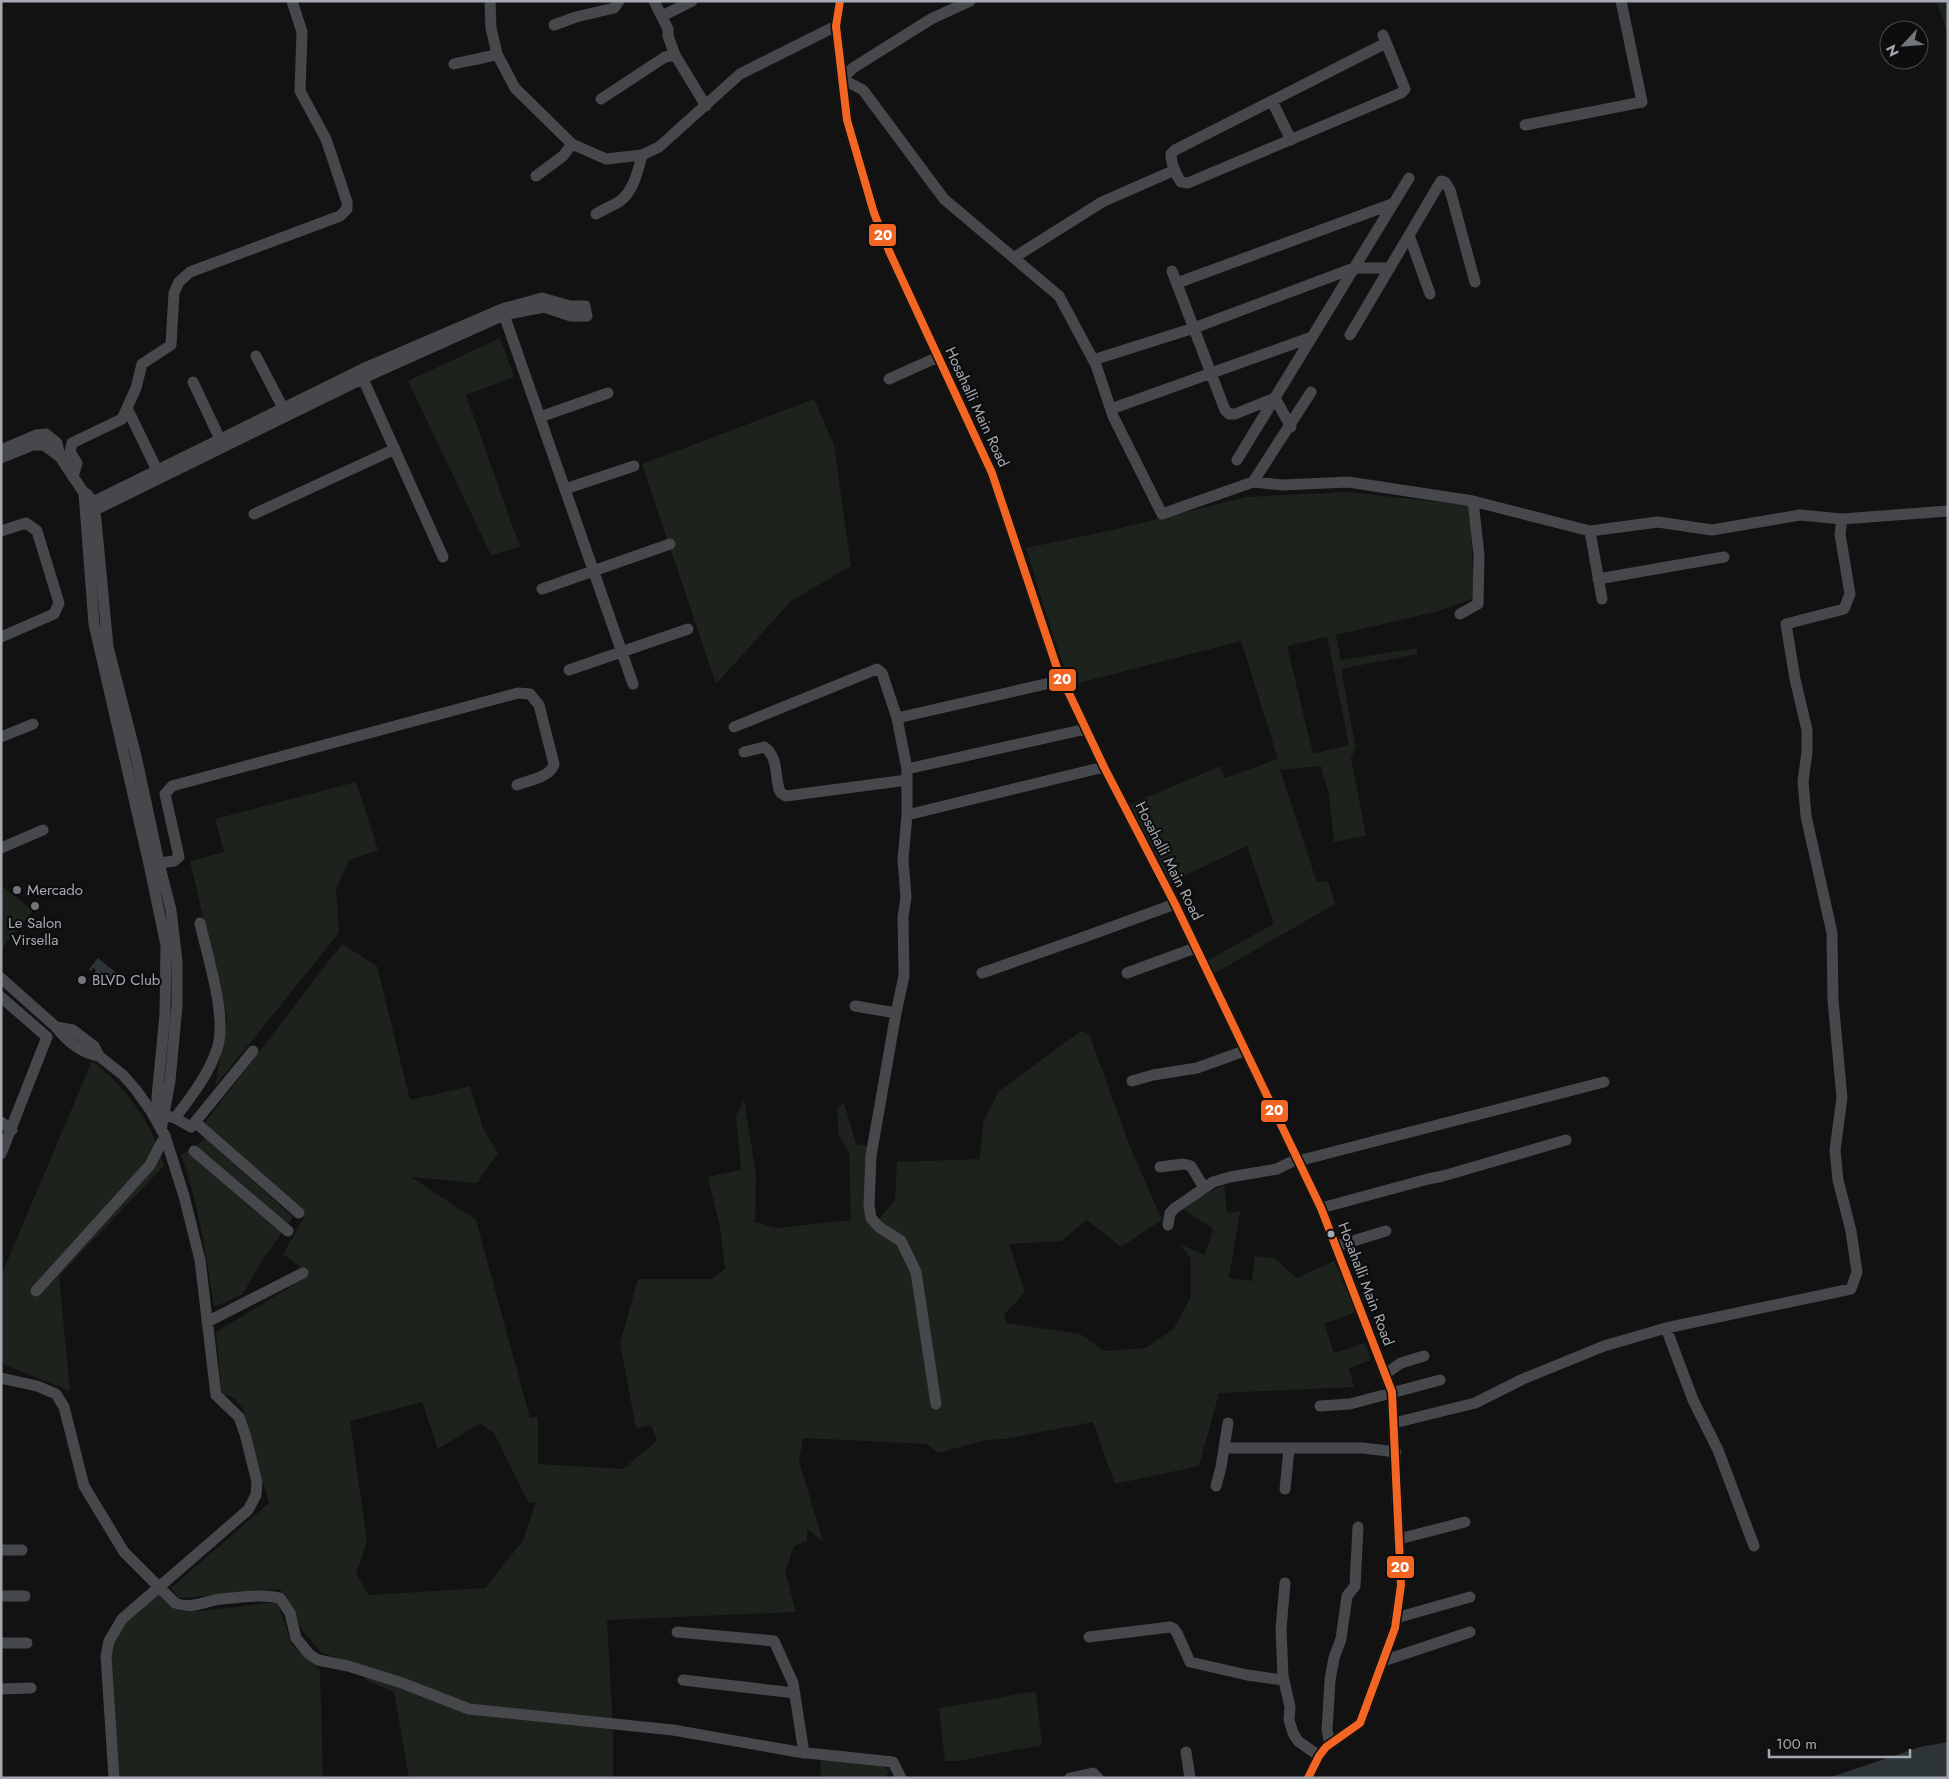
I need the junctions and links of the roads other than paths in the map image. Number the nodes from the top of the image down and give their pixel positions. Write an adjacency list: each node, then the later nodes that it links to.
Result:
1 (292, 1): 51 (street)
2 (490, 1): 12 (street)
3 (619, 1): 10 (street)
4 (654, 1): 9 (street)
5 (692, 1): 9 (street)
6 (840, 1): 11 (street, Hosahalli Main Road)
7 (970, 1): 15 (street)
8 (1622, 1): 19 (street)
9 (662, 16): 13 (street)
10 (554, 25)
11 (836, 26): 15 (street, Hosahalli Main Road); 18 (street)
12 (497, 54): 14 (street); 21 (street)
13 (675, 55): 16 (street); 18 (street)
14 (454, 64)
15 (842, 79): 29 (street); 42 (street, Hosahalli Main Road)
16 (601, 99)
17 (1272, 100): 20 (street); 20 (street); 23 (street)
18 (706, 106): 22 (street)
19 (1525, 124)
20 (1290, 140): 23 (street)
21 (572, 144): 22 (street); 24 (street)
22 (642, 155): 27 (street)
23 (1175, 170): 29 (street)
24 (536, 176)
25 (1409, 178): 26 (street)
26 (1392, 204): 30 (street); 34 (street)
27 (596, 214)
28 (1409, 235): 31 (street); 33 (street); 35 (street)
29 (1015, 257): 43 (street)
30 (1354, 268): 31 (street); 38 (street); 40 (street)
31 (1390, 268): 39 (street)
32 (1172, 271): 34 (street)
33 (1475, 282)
34 (1177, 283): 38 (street)
35 (1430, 294)
36 (586, 311): 37 (street)
37 (503, 312): 45 (street); 52 (street); 54 (street)
38 (1194, 328): 43 (street); 44 (street)
39 (1350, 335)
40 (1312, 337): 44 (street); 50 (street)
41 (256, 356): 52 (street)
42 (938, 357): 46 (street); 87 (street, Hosahalli Main Road)
43 (1093, 360): 53 (street)
44 (1210, 373): 50 (street); 53 (street)
45 (363, 379): 57 (street); 69 (street)
46 (889, 379)
47 (193, 382): 56 (street)
48 (1312, 392): 55 (street)
49 (608, 393): 54 (street)
50 (1275, 398): 55 (street); 61 (street)
51 (127, 408): 63 (street); 64 (street)
52 (283, 408): 56 (street)
53 (1110, 409): 65 (street)
54 (540, 417): 66 (street)
55 (1291, 427): 65 (street)
56 (220, 439): 63 (street)
57 (394, 448): 71 (street); 76 (street)
58 (1, 450): 59 (street)
59 (60, 457): 60 (street); 64 (street)
60 (1, 458)
61 (1237, 460)
62 (634, 466): 66 (street)
63 (157, 470): 69 (street)
64 (73, 477): 67 (street)
65 (1253, 482): 68 (street)
66 (565, 489): 78 (street)
67 (84, 493): 69 (street); 101 (street)
68 (1473, 501): 73 (street); 82 (street)
69 (94, 506): 101 (street)
70 (1948, 511): 72 (street)
71 (254, 514)
72 (1842, 519): 73 (street); 134 (street)
73 (1590, 531): 79 (street)
74 (1, 532): 84 (street)
75 (670, 544): 78 (street)
76 (443, 557)
77 (1724, 557): 79 (street)
78 (593, 571): 80 (street); 85 (street)
79 (1598, 579): 81 (street)
80 (542, 588)
81 (1602, 599)
82 (1460, 614)
83 (688, 629): 85 (street)
84 (1, 637)
85 (622, 652): 86 (street); 88 (street)
86 (568, 670)
87 (1063, 680): 89 (street); 92 (street, Hosahalli Main Road)
88 (633, 684)
89 (897, 718): 91 (street); 96 (street)
90 (33, 724): 93 (street)
91 (734, 727)
92 (1086, 729): 95 (street, Hosahalli Main Road); 96 (street)
93 (1, 737)
94 (744, 752): 96 (street)
95 (1104, 767): 98 (street); 102 (street, Hosahalli Main Road)
96 (907, 775): 98 (street)
97 (516, 785): 101 (street)
98 (908, 815): 110 (street)
99 (43, 830): 100 (street)
100 (1, 848)
101 (154, 864): 117 (street)
102 (1174, 904): 104 (street, Hosahalli Main Road); 105 (street)
103 (200, 923): 117 (street)
104 (1195, 948): 106 (street); 111 (street, Hosahalli Main Road)
105 (982, 973)
106 (1127, 973)
107 (1, 978): 117 (street)
108 (1, 997): 118 (street)
109 (855, 1006): 110 (street)
110 (896, 1013): 140 (street)
111 (1244, 1050): 113 (street); 122 (street, Hosahalli Main Road)
112 (253, 1051): 116 (street)
113 (1132, 1082)
114 (1604, 1082): 122 (street)
115 (1, 1122): 118 (street)
116 (195, 1122): 117 (street); 126 (street)
117 (165, 1124): 132 (street); 133 (street)
118 (12, 1130): 121 (street)
119 (1566, 1140): 125 (street)
120 (194, 1151): 128 (street)
121 (1, 1154)
122 (1298, 1160): 124 (street); 125 (street, Hosahalli Main Road)
123 (1160, 1167): 124 (street)
124 (1204, 1188): 127 (street)
125 (1320, 1208): 130 (street, Hosahalli Main Road)
126 (299, 1214)
127 (1168, 1225)
128 (288, 1231)
129 (1386, 1231): 130 (street)
130 (1336, 1246): 136 (street, Hosahalli Main Road)
131 (303, 1273): 133 (street)
132 (36, 1291)
133 (207, 1322): 156 (street)
134 (1666, 1328): 143 (street); 152 (street)
135 (1424, 1356): 136 (street)
136 (1385, 1374): 139 (street, Hosahalli Main Road)
137 (1, 1378): 156 (street)
138 (1440, 1380): 139 (street)
139 (1392, 1392): 141 (street); 143 (street, Hosahalli Main Road)
140 (936, 1404)
141 (1320, 1406)
142 (1228, 1422): 144 (street)
143 (1394, 1423): 146 (street, Hosahalli Main Road)
144 (1225, 1448): 145 (street); 147 (street)
145 (1289, 1449): 146 (street); 148 (street)
146 (1396, 1452): 151 (street, Hosahalli Main Road)
147 (1216, 1486)
148 (1285, 1489)
149 (1465, 1522): 151 (street)
150 (1358, 1527): 172 (street)
151 (1399, 1539): 160 (street, Hosahalli Main Road)
152 (1754, 1546)
153 (1, 1550): 154 (street)
154 (22, 1550)
155 (1285, 1583): 168 (street)
156 (159, 1587): 174 (street); 176 (street)
157 (1, 1596): 158 (street)
158 (25, 1596)
159 (1470, 1597): 160 (street)
160 (1396, 1618): 166 (street, Hosahalli Main Road)
161 (677, 1632): 171 (street)
162 (1470, 1632): 166 (street)
163 (1089, 1637): 168 (street)
164 (27, 1642): 165 (street)
165 (1, 1643)
166 (1383, 1661): 172 (street, Hosahalli Main Road)
167 (683, 1680): 171 (street)
168 (1284, 1680): 175 (street)
169 (31, 1688): 170 (street)
170 (1, 1689)
171 (795, 1693): 174 (street)
172 (1330, 1744): 175 (street, Hosahalli Main Road)
173 (1186, 1752): 180 (street)
174 (804, 1753): 177 (street)
175 (1319, 1756): 181 (street, Hosahalli Main Road)
176 (114, 1778)
177 (901, 1778)
178 (1070, 1778): 179 (street)
179 (1098, 1778)
180 (1190, 1778)
181 (1308, 1778)

